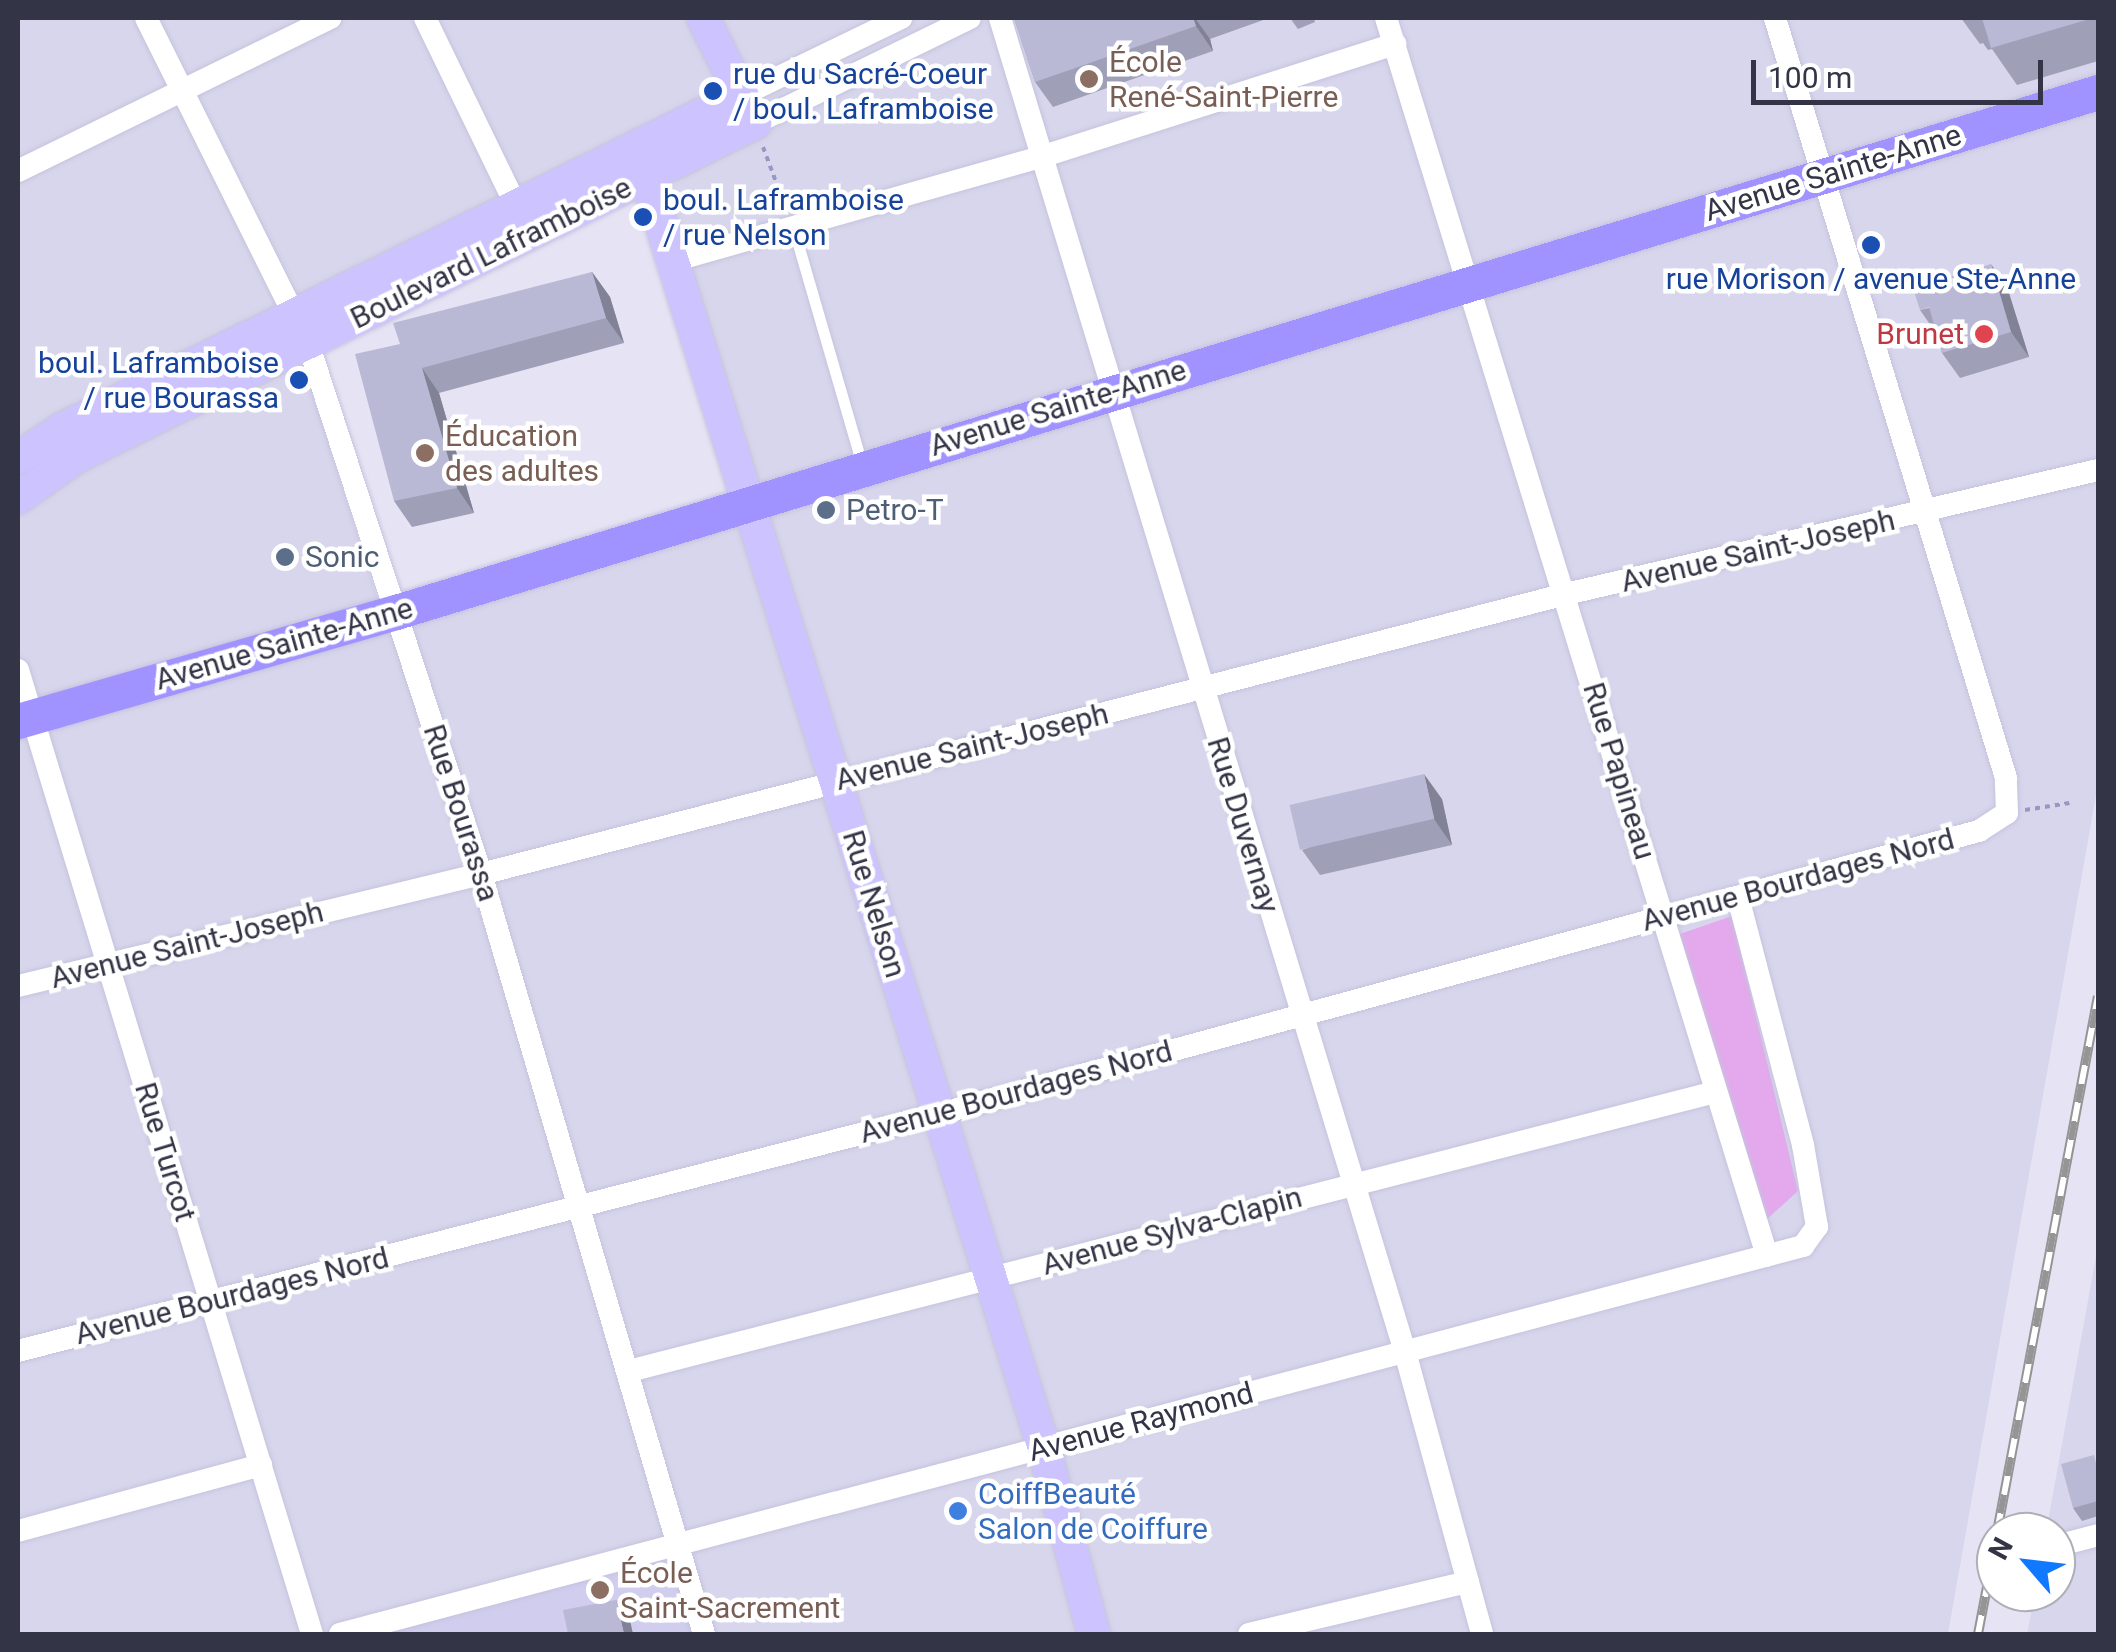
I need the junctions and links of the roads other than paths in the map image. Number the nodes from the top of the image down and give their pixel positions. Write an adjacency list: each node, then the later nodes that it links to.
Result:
1 (146, 18): 11 (street, Rue Bourassa)
2 (330, 18): 11 (street)
3 (425, 18): 18 (street)
4 (703, 18): 13 (street)
5 (900, 18): 13 (street, Boulevard Laframboise)
6 (970, 18): 13 (street, Boulevard Laframboise)
7 (1000, 18): 14 (street, Rue Duvernay)
8 (1386, 18): 10 (street, Rue Papineau)
9 (1775, 18): 17 (street)
10 (1395, 44): 14 (street); 21 (street, Rue Papineau)
11 (183, 90): 16 (street); 22 (street, Rue Bourassa)
12 (2098, 92): 17 (main road, Avenue Sainte-Anne)
13 (752, 119): 15 (street, Boulevard Laframboise)
14 (1041, 157): 19 (street); 23 (street, Rue Duvernay)
15 (641, 162): 18 (street, Boulevard Laframboise); 20 (street, Rue Nelson)
16 (18, 170)
17 (1824, 176): 21 (main road, Avenue Sainte-Anne); 29 (street)
18 (523, 220): 22 (street, Boulevard Laframboise)
19 (793, 227): 20 (street); 25 (lane)
20 (673, 261): 28 (street, Rue Nelson)
21 (1471, 282): 23 (main road, Avenue Sainte-Anne); 30 (street, Rue Papineau)
22 (300, 329): 24 (street, Boulevard Laframboise); 27 (street, Boulevard Laframboise); 31 (street, Rue Bourassa)
23 (1110, 392): 25 (main road, Avenue Sainte-Anne); 33 (street, Rue Duvernay)
24 (18, 458)
25 (864, 468): 28 (main road, Avenue Sainte-Anne)
26 (2098, 470): 29 (street, Avenue Saint-Joseph)
27 (18, 498)
28 (749, 503): 31 (main road, Avenue Sainte-Anne); 35 (street, Rue Nelson)
29 (1928, 512): 30 (street, Avenue Saint-Joseph); 37 (street, Avenue Bourdages Nord)
30 (1566, 594): 33 (street, Avenue Saint-Joseph); 38 (street, Rue Papineau)
31 (396, 612): 34 (main road, Avenue Sainte-Anne); 36 (street, Rue Bourassa)
32 (18, 670): 34 (street, Rue Turcot)
33 (1201, 688): 35 (street, Avenue Saint-Joseph); 41 (street, Rue Duvernay)
34 (24, 719): 39 (street, Rue Turcot)
35 (836, 782): 36 (street, Avenue Saint-Joseph); 43 (street, Rue Nelson)
36 (481, 874): 39 (street, Avenue Saint-Joseph); 45 (street, Rue Bourassa)
37 (1738, 896): 38 (street, Avenue Bourdages Nord); 46 (street)
38 (1662, 918): 41 (street, Avenue Bourdages Nord); 42 (street, Rue Papineau)
39 (108, 965): 40 (street, Avenue Saint-Joseph); 48 (street, Rue Turcot)
40 (18, 986)
41 (1302, 1015): 43 (street, Avenue Bourdages Nord); 44 (street, Rue Duvernay)
42 (1715, 1092): 44 (street, Avenue Sylva-Clapin); 46 (street, Rue Papineau)
43 (939, 1114): 45 (street, Avenue Bourdages Nord); 47 (street, Rue Nelson)
44 (1354, 1184): 47 (street, Avenue Sylva-Clapin); 50 (street, Rue Duvernay)
45 (580, 1206): 48 (street, Avenue Bourdages Nord); 51 (street, Rue Bourassa)
46 (1767, 1256): 50 (street, Avenue Raymond)
47 (990, 1278): 51 (street, Avenue Sylva-Clapin); 52 (street, Rue Nelson)
48 (210, 1301): 49 (street, Avenue Bourdages Nord); 53 (street, Rue Turcot)
49 (18, 1351)
50 (1405, 1352): 52 (street, Avenue Raymond); 56 (street, Rue Duvernay)
51 (629, 1371): 55 (street, Rue Bourassa)
52 (1044, 1448): 55 (street, Avenue Raymond); 60 (street, Rue Nelson)
53 (261, 1466): 54 (street); 57 (street, Rue Turcot)
54 (18, 1532)
55 (678, 1545): 58 (street, Avenue Raymond); 59 (street, Rue Bourassa)
56 (1468, 1582): 61 (street); 62 (street, Rue Duvernay)
57 (312, 1634)
58 (340, 1634)
59 (704, 1634)
60 (1094, 1634)
61 (1248, 1634)
62 (1482, 1634)

